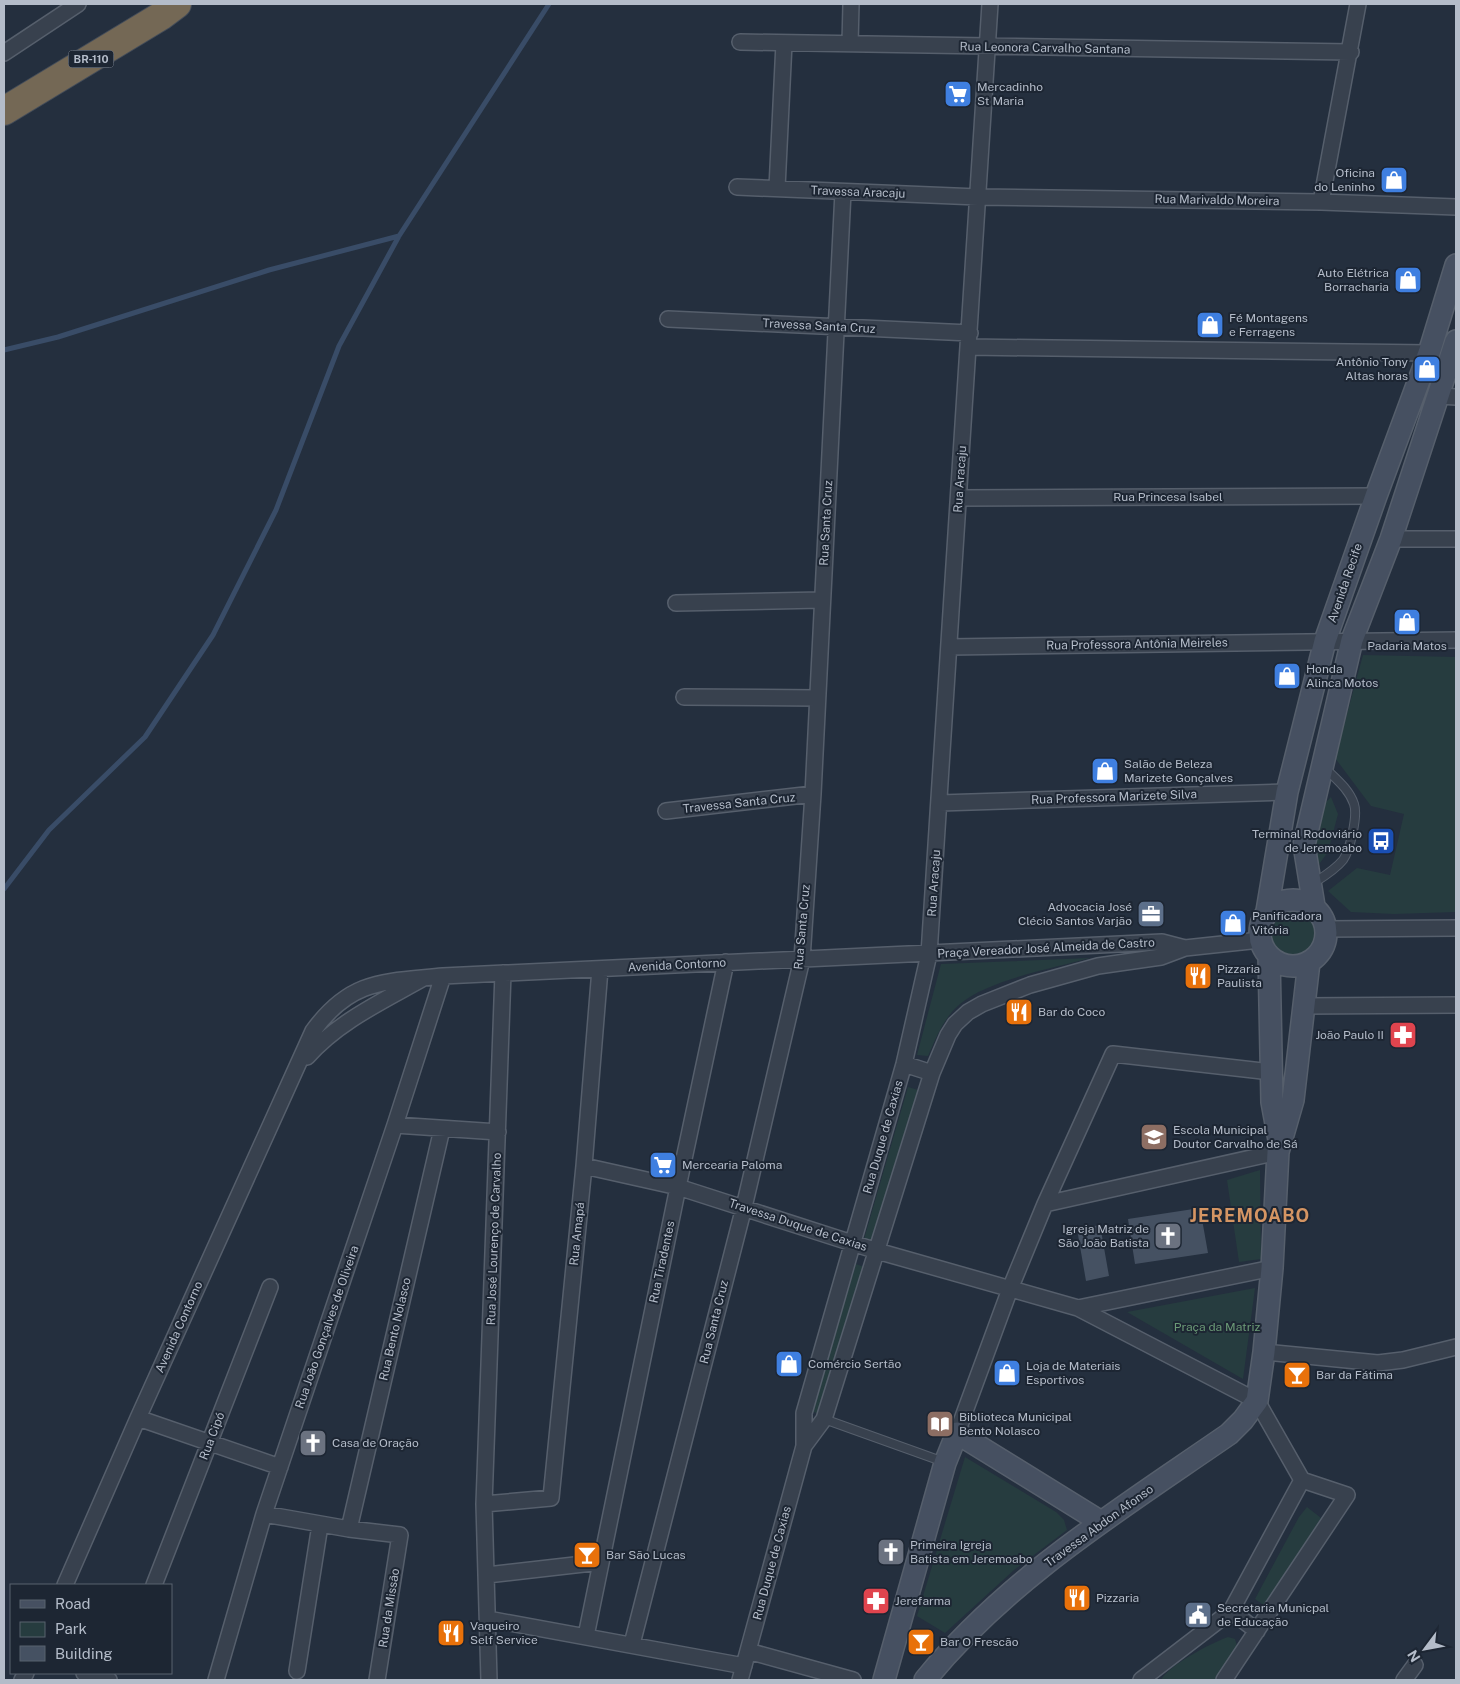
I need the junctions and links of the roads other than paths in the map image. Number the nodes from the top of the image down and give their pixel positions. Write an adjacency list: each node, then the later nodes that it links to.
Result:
1 (78, 4): 11 (street)
2 (177, 4): 12 (highway, BR-110)
3 (851, 4): 8 (street)
4 (990, 4): 9 (street, Rua Aracaju)
5 (1358, 4): 10 (street)
6 (740, 42): 7 (street, Rua Leonora Carvalho Santana)
7 (784, 43): 8 (street, Rua Leonora Carvalho Santana); 14 (street)
8 (850, 44): 9 (street, Rua Leonora Carvalho Santana)
9 (988, 47): 10 (street, Rua Leonora Carvalho Santana); 16 (street, Rua Aracaju)
10 (1350, 52): 17 (street)
11 (4, 53)
12 (4, 112)
13 (737, 187): 14 (street, Travessa Aracaju)
14 (777, 188): 15 (street, Travessa Aracaju)
15 (843, 192): 16 (street, Travessa Aracaju); 21 (street, Rua Santa Cruz)
16 (978, 197): 17 (street, Rua Marivaldo Moreira); 22 (street, Rua Aracaju)
17 (1321, 202): 18 (street, Rua Marivaldo Moreira)
18 (1456, 207)
19 (1456, 265): 24 (street, Avenida Recife)
20 (668, 319): 21 (street, Travessa Santa Cruz)
21 (837, 328): 22 (street, Travessa Santa Cruz); 30 (street, Rua Santa Cruz)
22 (969, 340): 24 (street, Travessa Santa Cruz); 27 (street, Rua Aracaju)
23 (1456, 341): 25 (street, Avenida Recife)
24 (1429, 352): 26 (street, Avenida Recife)
25 (1448, 397): 28 (street, Avenida Recife)
26 (1376, 496): 27 (street, Rua Princesa Isabel); 34 (street, Avenida Recife)
27 (959, 498): 35 (street, Rua Aracaju)
28 (1391, 539): 29 (street); 32 (street, Avenida Recife)
29 (1456, 539)
30 (821, 600): 31 (street); 37 (street, Rua Santa Cruz)
31 (676, 603)
32 (1352, 640): 33 (street, Rua Professora Antônia Meireles); 34 (street, Rua Professora Antônia Meireles); 38 (street, Avenida Recife)
33 (1456, 640)
34 (1325, 641): 35 (street, Rua Professora Antônia Meireles); 39 (street, Avenida Recife)
35 (949, 647): 41 (street, Rua Aracaju)
36 (684, 696): 37 (street)
37 (817, 698): 40 (street, Rua Santa Cruz)
38 (1322, 765): 43 (street, Avenida Recife); 43 (lane)
39 (1287, 792): 41 (street, Rua Professora Marizete Silva); 45 (street, Avenida Recife)
40 (812, 794): 42 (street, Travessa Santa Cruz); 51 (street, Rua Santa Cruz)
41 (940, 803): 50 (street, Rua Aracaju)
42 (666, 811)
43 (1311, 885): 44 (street, Avenida Recife)
44 (1314, 906): 45 (street); 47 (street)
45 (1267, 911): 49 (street)
46 (1456, 928): 47 (street)
47 (1327, 929): 53 (street)
48 (1185, 948): 49 (street, Praça Vereador José Almeida de Castro); 50 (street, Praça Vereador José Almeida de Castro); 63 (street, Praça Vereador José Almeida de Castro)
49 (1265, 948): 53 (street); 62 (street)
50 (929, 954): 51 (street, Avenida Contorno); 60 (street, Praça Vereador José Almeida de Castro)
51 (802, 960): 52 (street, Avenida Contorno); 71 (street, Rua Santa Cruz)
52 (726, 962): 54 (street, Avenida Contorno); 69 (street, Rua Tiradentes)
53 (1310, 962): 59 (street)
54 (600, 969): 55 (street, Avenida Contorno); 68 (street, Rua Amapá)
55 (503, 973): 56 (street, Avenida Contorno); 66 (street, Rua José Lourenço de Carvalho)
56 (443, 976): 57 (street, Avenida Contorno); 64 (street, Rua João Gonçalves de Oliveira)
57 (426, 978): 61 (street, Avenida Contorno); 61 (street, Avenida Contorno)
58 (1456, 1005): 59 (street)
59 (1304, 1006): 67 (street)
60 (904, 1064): 63 (street, Rua Duque de Caxias); 72 (street, Rua Duque de Caxias)
61 (295, 1070): 81 (street, Avenida Contorno)
62 (1271, 1072): 67 (street); 70 (street)
63 (932, 1073): 73 (street, Rua Duque de Caxias)
64 (396, 1125): 65 (street); 87 (street, Rua João Gonçalves de Oliveira)
65 (442, 1129): 66 (street); 93 (street, Rua Bento Nolasco)
66 (498, 1132): 89 (street, Rua José Lourenço de Carvalho)
67 (1279, 1148): 70 (street); 74 (street)
68 (584, 1166): 69 (street, Travessa Duque de Caxias); 89 (street, Rua Amapá)
69 (678, 1187): 71 (street, Travessa Duque de Caxias); 94 (street, Rua Tiradentes)
70 (1045, 1204): 76 (street)
71 (744, 1206): 72 (street, Travessa Duque de Caxias); 102 (street, Rua Santa Cruz)
72 (852, 1243): 73 (street, Travessa Duque de Caxias); 85 (street, Rua Duque de Caxias)
73 (877, 1251): 76 (street, Travessa Duque de Caxias); 82 (street, Rua Duque de Caxias)
74 (1272, 1268): 77 (street); 79 (street)
75 (270, 1287): 84 (street, Rua Cipó)
76 (1010, 1290): 77 (street); 83 (street)
77 (1078, 1308): 80 (street)
78 (1456, 1347): 79 (street)
79 (1264, 1352): 80 (street)
80 (1257, 1400): 88 (street); 91 (street, Travessa Abdon Afonso)
81 (138, 1418): 84 (street); 96 (street, Avenida Contorno)
82 (824, 1419): 85 (street, Rua Duque de Caxias); 86 (lane)
83 (957, 1433): 86 (street); 91 (street)
84 (210, 1442): 87 (street); 97 (street, Rua Cipó)
85 (804, 1446): 104 (street, Rua Duque de Caxias)
86 (946, 1463): 112 (street)
87 (280, 1467): 90 (street, Rua João Gonçalves de Oliveira)
88 (1302, 1480): 98 (street); 100 (street)
89 (484, 1504): 95 (street, Rua José Lourenço de Carvalho)
90 (264, 1514): 92 (street); 108 (street, Rua João Gonçalves de Oliveira)
91 (1101, 1522): 113 (street, Travessa Abdon Afonso)
92 (320, 1525): 93 (street); 105 (street)
93 (349, 1529): 109 (street, Rua da Missão)
94 (601, 1562): 95 (street); 101 (street, Rua Tiradentes)
95 (487, 1574): 99 (street, Rua José Lourenço de Carvalho)
96 (65, 1584)
97 (154, 1584)
98 (1231, 1611): 100 (street); 114 (street)
99 (488, 1619): 101 (street); 110 (street, Rua José Lourenço de Carvalho)
100 (1257, 1631): 115 (street)
101 (586, 1636): 102 (street)
102 (632, 1644): 104 (street)
103 (1414, 1665): 116 (street)
104 (744, 1666): 111 (street)
105 (297, 1671)
106 (88, 1674): 107 (street)
107 (110, 1680)
108 (216, 1680)
109 (377, 1680)
110 (489, 1680)
111 (853, 1680)
112 (884, 1680)
113 (925, 1680)
114 (1141, 1680)
115 (1224, 1680)
116 (1404, 1680)

